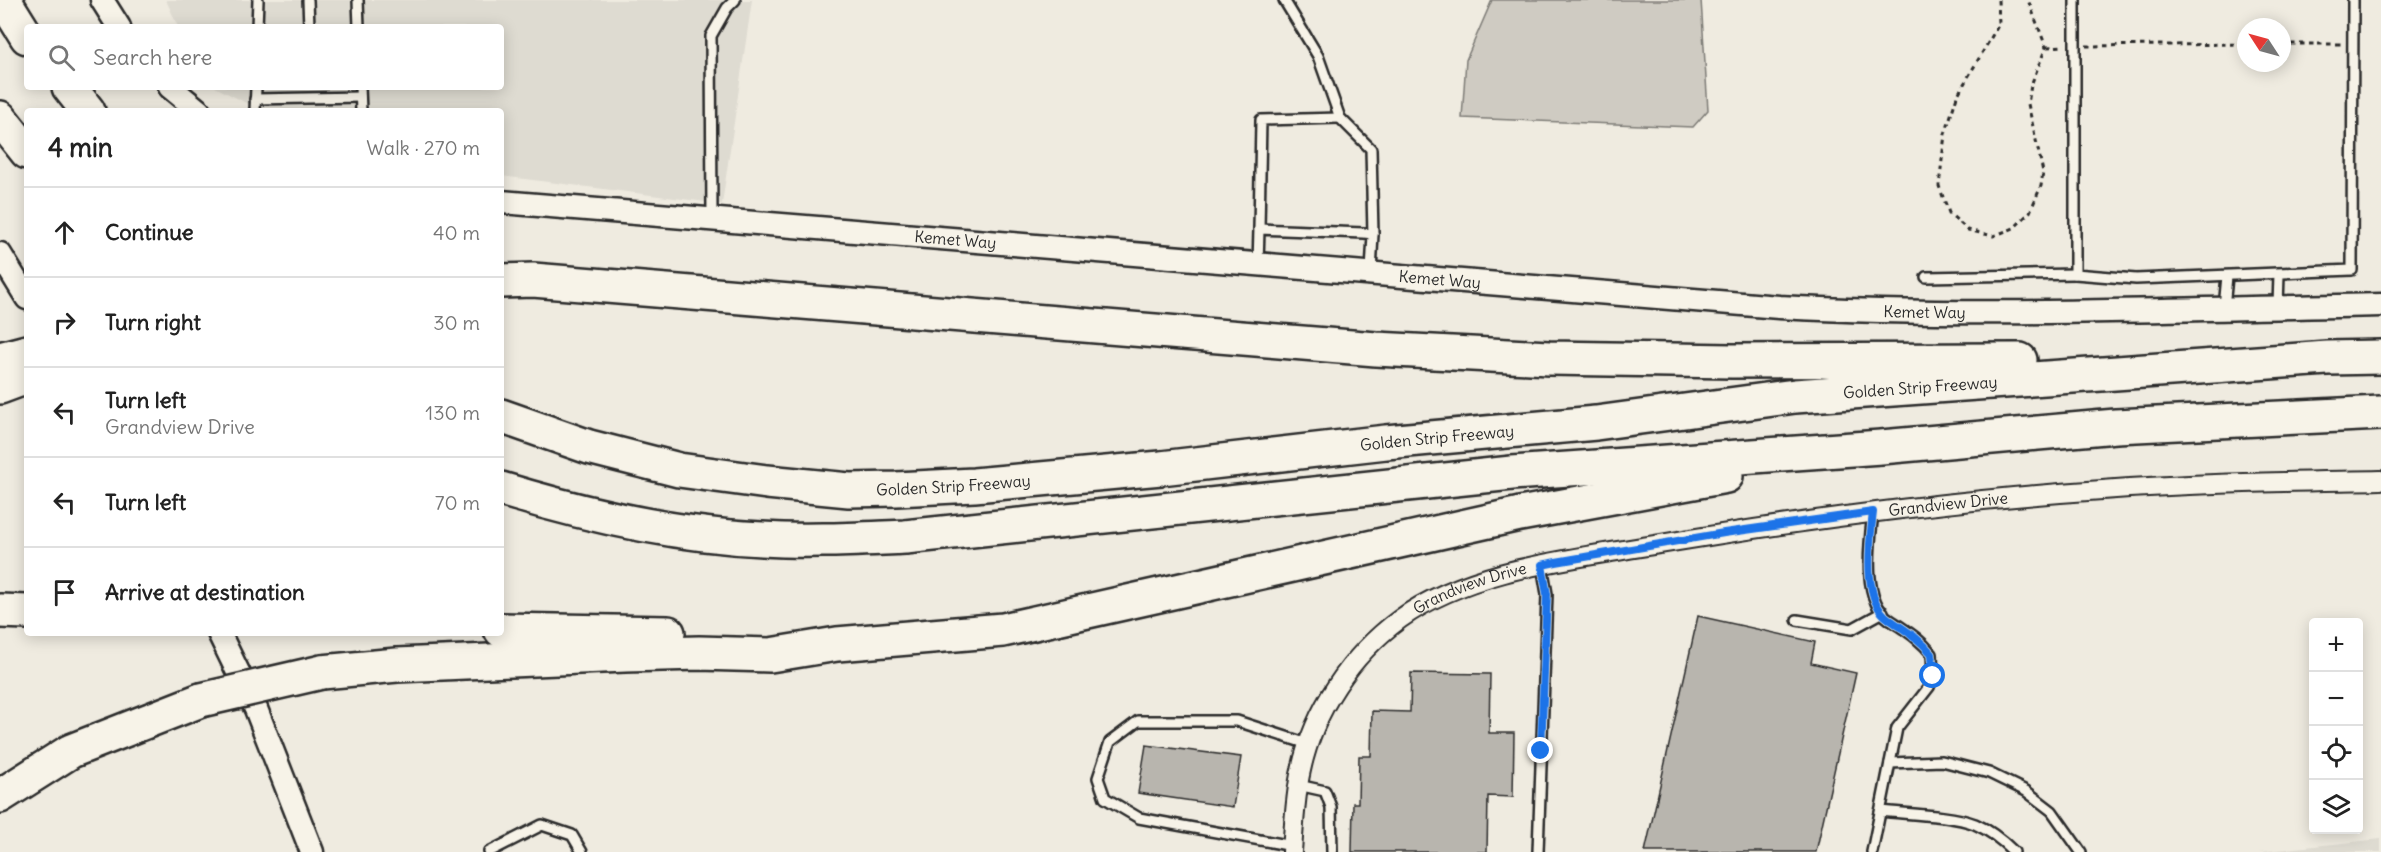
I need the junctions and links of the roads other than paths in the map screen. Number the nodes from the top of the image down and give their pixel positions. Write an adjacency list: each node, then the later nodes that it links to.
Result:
1 (4, 0): 14 (highway)
2 (102, 0): 10 (street)
3 (258, 0): 11 (lane)
4 (308, 0): 12 (lane)
5 (358, 0): 13 (lane)
6 (735, 0): 30 (lane)
7 (1284, 0): 27 (lane)
8 (2075, 0): 36 (lane)
9 (2353, 0): 37 (lane)
10 (118, 24)
11 (257, 24)
12 (309, 24)
13 (358, 24)
14 (24, 32)
15 (71, 90): 22 (highway)
16 (174, 90): 23 (street)
17 (256, 90): 21 (lane)
18 (310, 90): 20 (lane)
19 (360, 92): 20 (lane); 25 (lane)
20 (310, 98): 21 (lane)
21 (255, 99): 24 (lane)
22 (86, 108)
23 (195, 108)
24 (255, 108)
25 (361, 108)
26 (0, 118): 28 (highway)
27 (1340, 118): 31 (lane); 32 (lane)
28 (24, 148)
29 (504, 202): 30 (street, Kemet Way)
30 (712, 219): 34 (street, Kemet Way)
31 (1259, 229): 32 (lane); 34 (lane)
32 (1373, 234): 35 (lane)
33 (5, 261): 41 (street)
34 (1258, 264): 35 (street, Kemet Way)
35 (1371, 273): 44 (street, Kemet Way)
36 (2076, 274): 38 (lane); 39 (lane)
37 (2279, 274): 38 (lane); 43 (lane)
38 (2227, 276): 44 (lane)
39 (1926, 277)
40 (504, 281): 48 (highway)
41 (24, 293)
42 (2381, 305): 43 (street, Kemet Way)
43 (2278, 307): 44 (street, Kemet Way)
44 (2224, 308)
45 (24, 353): 47 (highway)
46 (2381, 357): 48 (highway, Golden Strip Freeway)
47 (0, 358)
48 (2327, 358): 52 (highway, Golden Strip Freeway)
49 (24, 378): 50 (highway)
50 (0, 387)
51 (2381, 413): 53 (highway)
52 (504, 417)
53 (1881, 447): 55 (highway); 63 (highway)
54 (2381, 480): 56 (street, Grandview Drive)
55 (504, 490)
56 (1873, 512): 57 (street, Grandview Drive); 60 (lane)
57 (1542, 565): 65 (street, Grandview Drive); 77 (lane)
58 (0, 611): 59 (highway)
59 (24, 612)
60 (1883, 612): 61 (lane); 66 (lane)
61 (1797, 620)
62 (504, 630): 63 (highway)
63 (1003, 630): 67 (highway, bridge)
64 (220, 636): 73 (street)
65 (1308, 744): 68 (street, Grandview Drive); 72 (lane)
66 (1890, 763): 71 (lane); 80 (lane)
67 (27, 779): 69 (highway); 70 (highway)
68 (1298, 784): 72 (street, Grandview Drive); 76 (lane)
69 (0, 796)
70 (0, 801)
71 (1881, 811): 78 (lane); 79 (lane)
72 (1293, 849)
73 (312, 852)
74 (489, 852): 75 (lane)
75 (582, 852)
76 (1332, 852)
77 (1538, 852)
78 (1872, 852)
79 (2014, 852)
80 (2081, 852)

